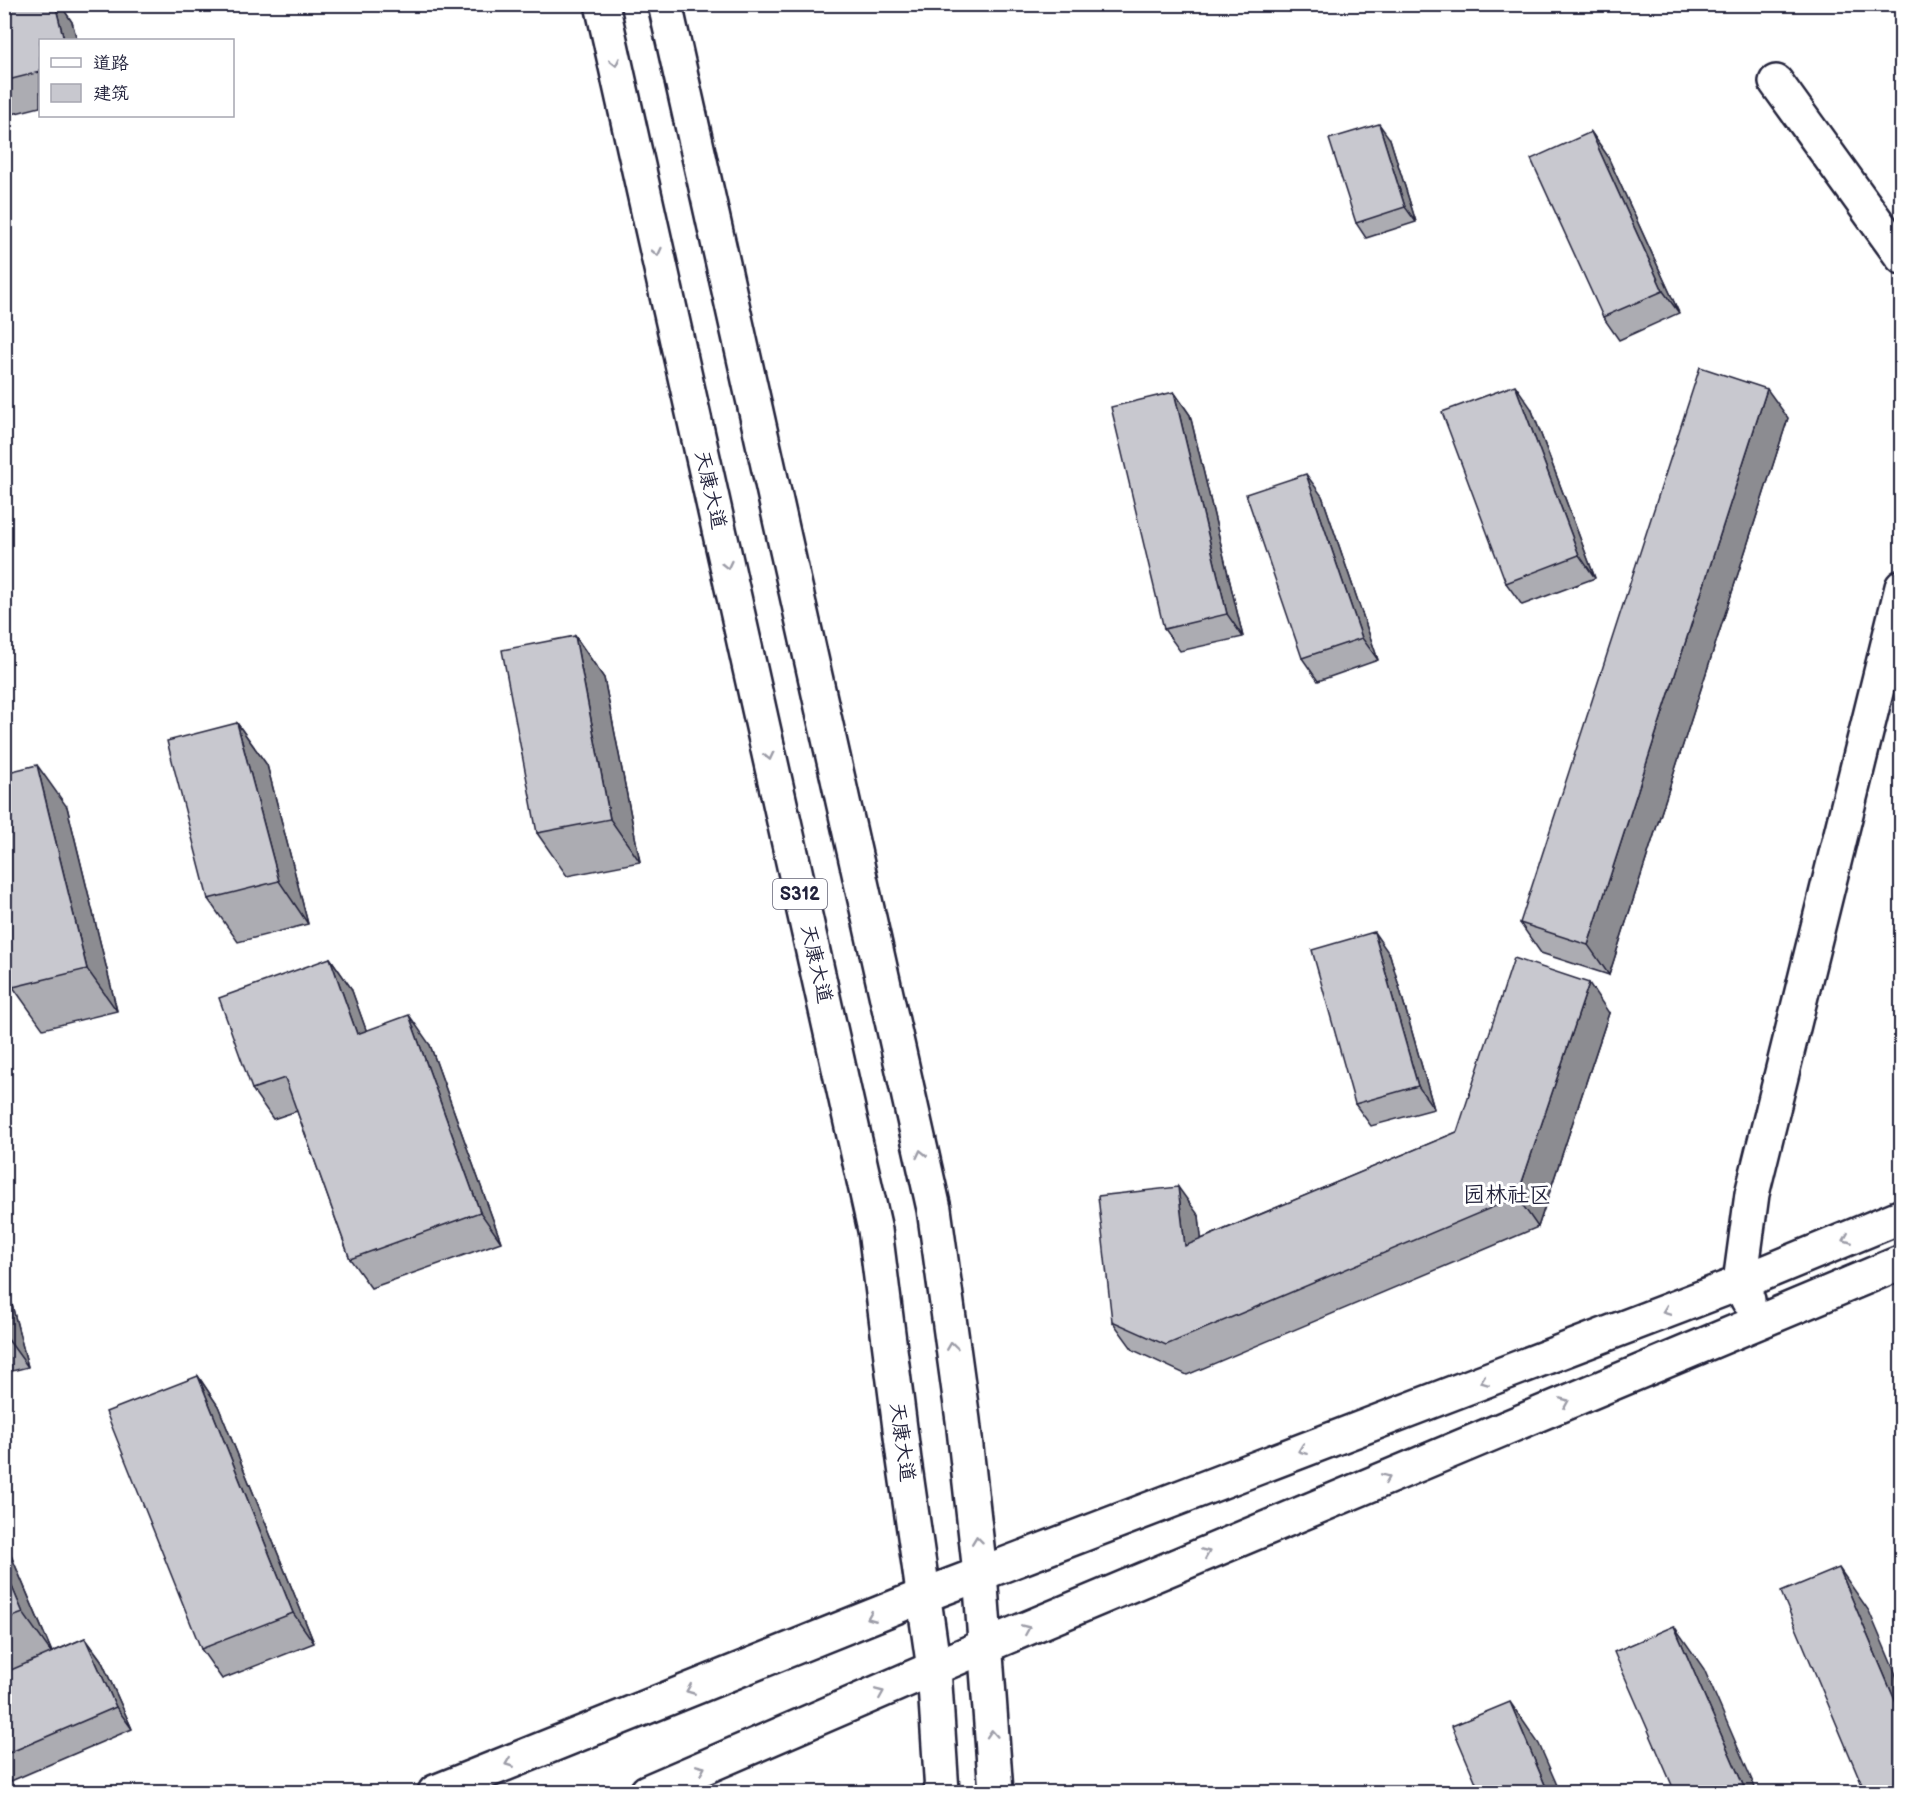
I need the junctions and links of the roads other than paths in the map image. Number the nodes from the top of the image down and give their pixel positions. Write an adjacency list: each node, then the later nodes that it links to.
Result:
1 (602, 4): 11 (main road, 天康大道 / S312, one-way to 11)
2 (665, 4): 10 (main road, one-way to 2)
3 (1776, 82): 4 (main road)
4 (1902, 257)
5 (1902, 587): 8 (main road)
6 (1902, 1216): 8 (main road, one-way to 8)
7 (1902, 1262): 9 (main road)
8 (1740, 1283): 9 (main road); 10 (main road, one-way to 10)
9 (1757, 1322): 12 (main road, one-way to 9)
10 (981, 1573): 11 (main road); 12 (main road)
11 (925, 1595): 13 (main road, 天康大道 / S312); 14 (main road, one-way to 14)
12 (985, 1646): 13 (main road); 17 (main road, one-way to 12)
13 (934, 1669): 15 (main road, one-way to 13); 16 (main road, 天康大道 / S312)
14 (435, 1792)
15 (647, 1792)
16 (942, 1792)
17 (996, 1792)

